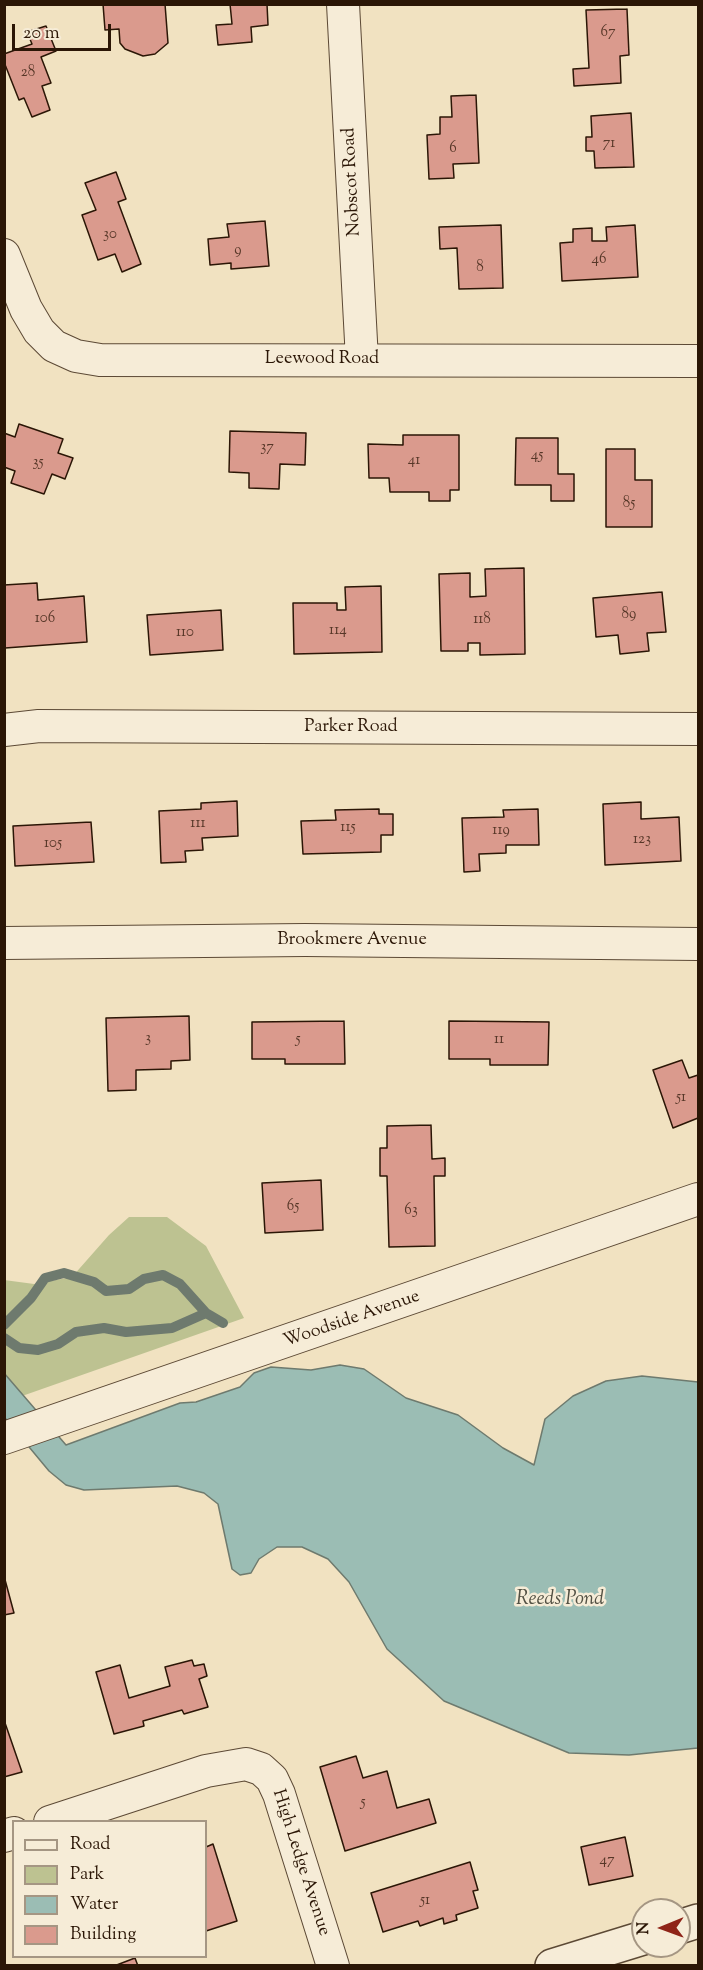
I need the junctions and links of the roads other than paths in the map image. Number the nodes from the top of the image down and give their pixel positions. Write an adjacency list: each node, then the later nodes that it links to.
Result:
1 (343, 4): 3 (street, Nobscot Road)
2 (4, 255): 3 (street, Leewood Road)
3 (362, 360): 4 (street, Leewood Road)
4 (699, 361)
5 (699, 729): 6 (street, Parker Road)
6 (4, 730)
7 (4, 943): 8 (street, Brookmere Avenue)
8 (699, 944)
9 (699, 1199): 10 (street, Woodside Avenue)
10 (4, 1438)
11 (53, 1820): 13 (street, High Ledge Avenue)
12 (631, 1942): 14 (street)
13 (333, 1965)
14 (552, 1965)

